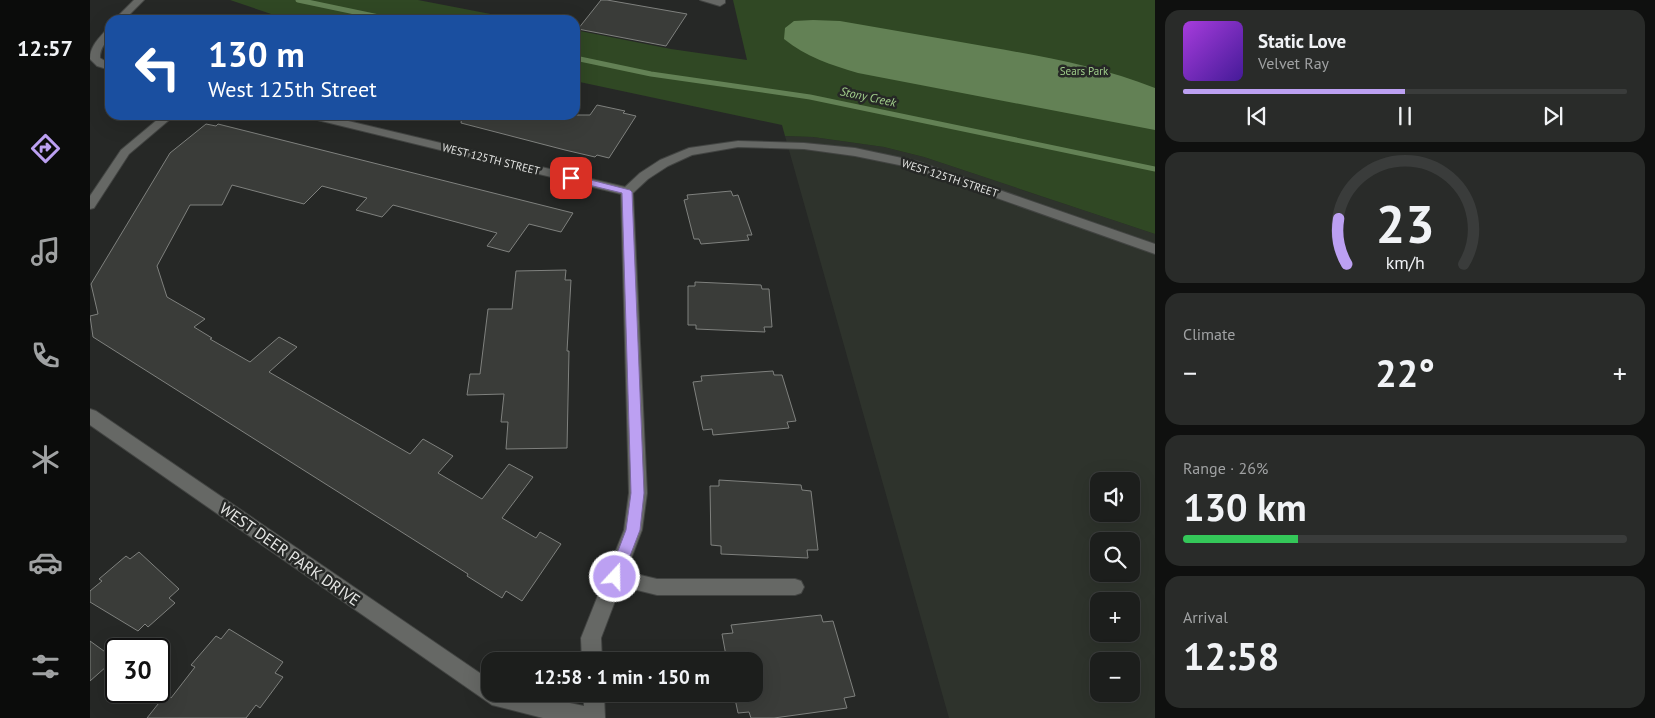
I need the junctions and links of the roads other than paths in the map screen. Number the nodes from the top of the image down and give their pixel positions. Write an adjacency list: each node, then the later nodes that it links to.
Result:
1 (139, 0): 4 (street)
2 (705, 0): 3 (street)
3 (720, 1)
4 (124, 15)
5 (105, 38): 6 (street)
6 (105, 65)
7 (164, 120): 10 (street)
8 (330, 120): 9 (street, WEST 125TH STREET)
9 (627, 192): 11 (street, WEST 125TH STREET); 13 (street)
10 (90, 205)
11 (1155, 249)
12 (90, 416): 16 (street, WEST DEER PARK DRIVE)
13 (615, 577): 14 (lane); 15 (street)
14 (795, 587)
15 (592, 652)
16 (481, 686)
17 (517, 702): 19 (street, WEST DEER PARK DRIVE)
18 (594, 702): 20 (street)
19 (590, 718)
20 (595, 718)

